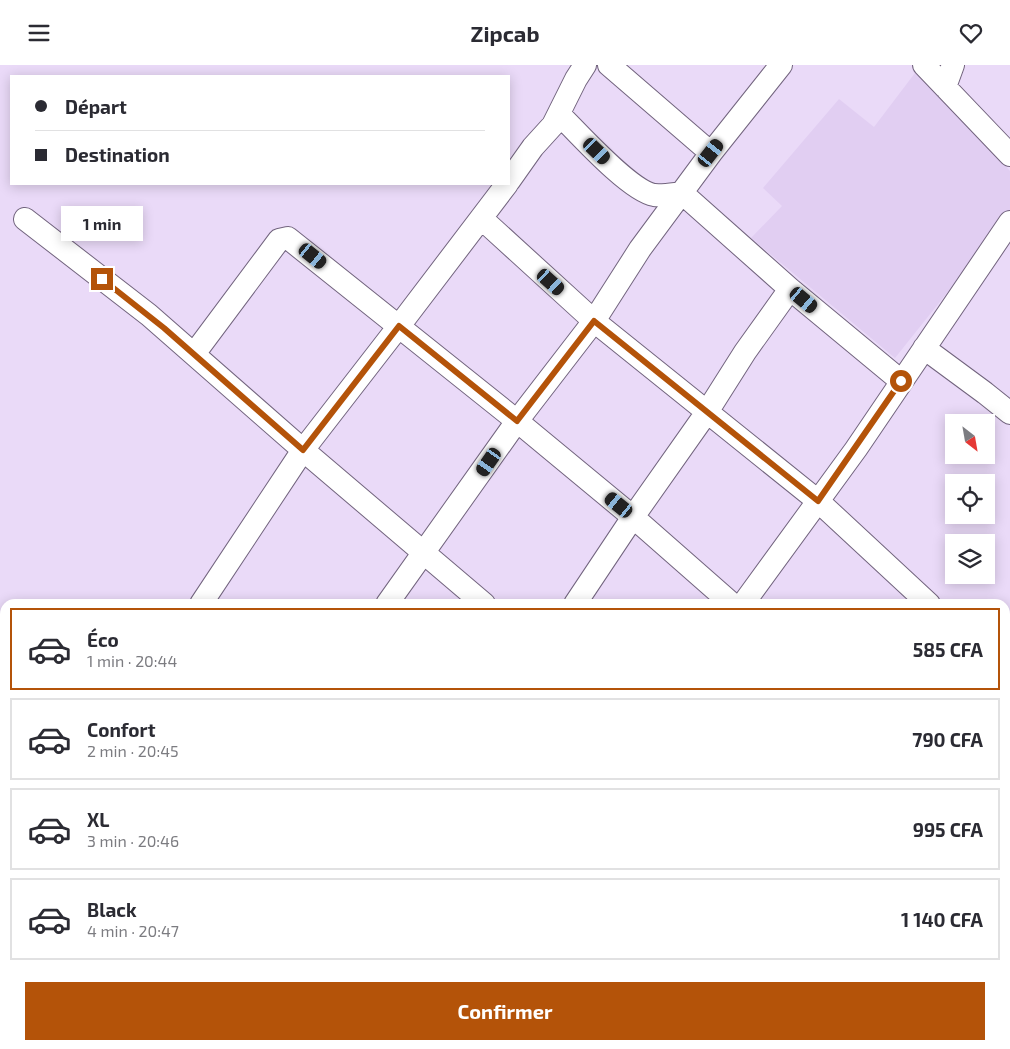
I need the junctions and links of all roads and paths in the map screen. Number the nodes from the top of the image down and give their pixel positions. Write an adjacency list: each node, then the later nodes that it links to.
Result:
1 (585, 65): 7 (street)
2 (608, 65): 8 (street)
3 (781, 65): 8 (street)
4 (924, 65): 6 (street)
5 (953, 65): 6 (street)
6 (945, 87): 9 (street)
7 (559, 115): 10 (street); 12 (street)
8 (711, 153): 12 (street)
9 (1010, 155)
10 (510, 179)
11 (506, 185): 13 (street)
12 (682, 193): 16 (street); 17 (street)
13 (481, 218): 17 (street); 18 (street)
14 (25, 219): 20 (street)
15 (1010, 222): 19 (street)
16 (790, 289): 21 (street); 22 (street)
17 (594, 321): 22 (street); 24 (street)
18 (399, 326): 20 (street); 24 (street); 25 (street)
19 (924, 348): 21 (street); 23 (street)
20 (194, 354): 25 (street)
21 (901, 381): 26 (street)
22 (707, 412): 26 (street); 27 (street)
23 (1010, 413)
24 (517, 421): 27 (street); 28 (street)
25 (303, 450): 28 (street); 29 (street)
26 (818, 501): 34 (street); 35 (street)
27 (633, 517): 32 (street); 33 (street)
28 (425, 552): 30 (street); 31 (street)
29 (204, 599)
30 (391, 599)
31 (478, 599)
32 (578, 599)
33 (727, 599)
34 (747, 599)
35 (923, 599)

